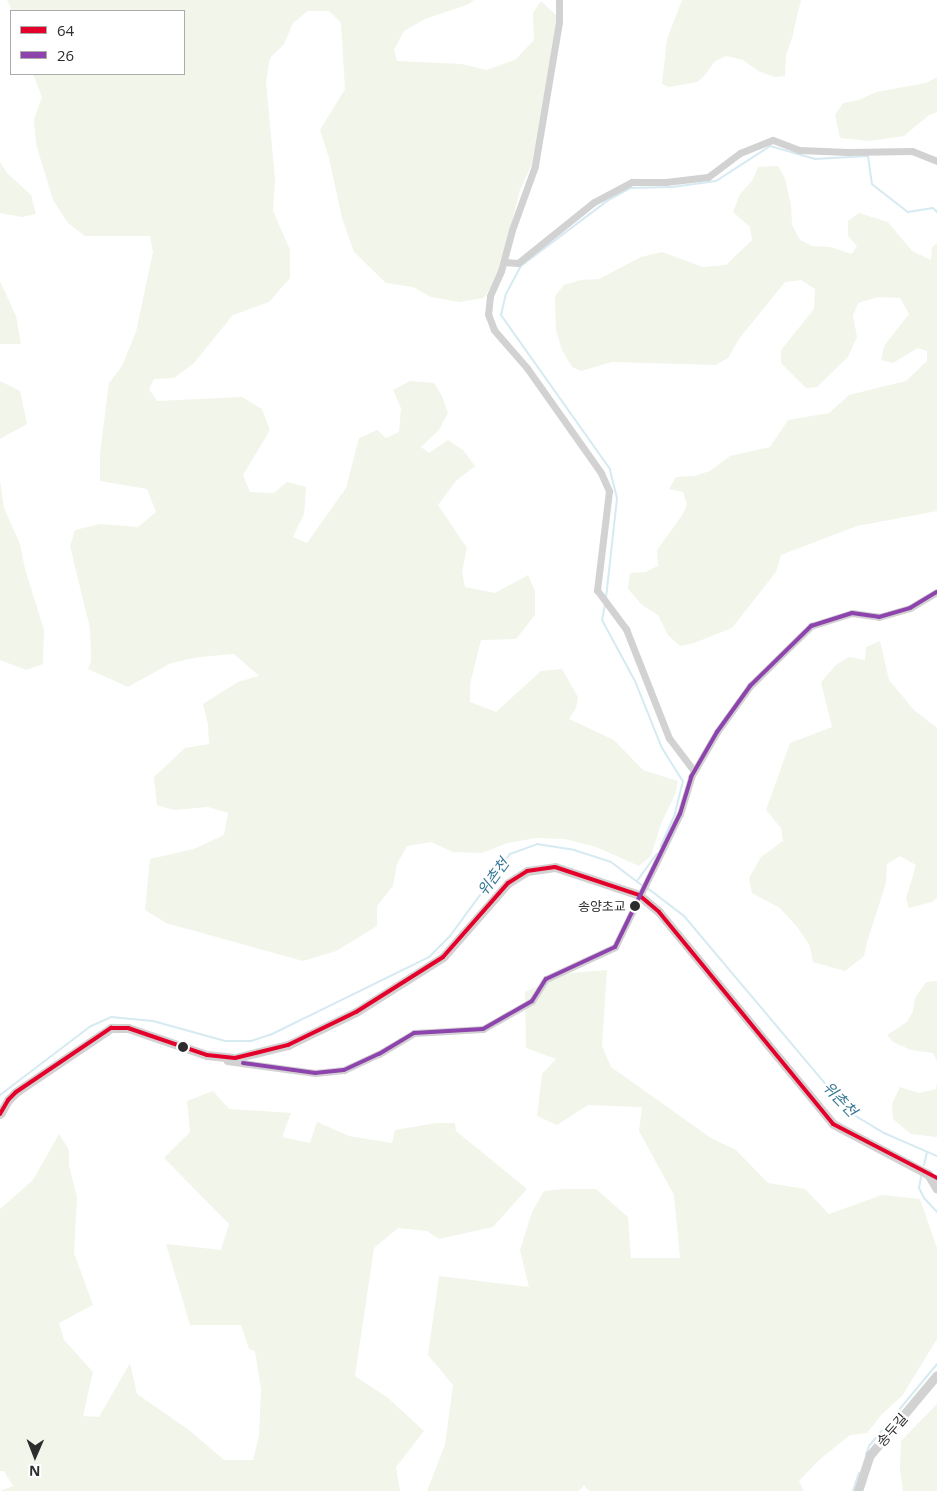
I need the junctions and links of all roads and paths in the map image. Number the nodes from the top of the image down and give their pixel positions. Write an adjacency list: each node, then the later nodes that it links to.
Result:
1 (559, 0): 3 (street)
2 (937, 161): 3 (street)
3 (504, 262): 5 (street)
4 (937, 592): 5 (street)
5 (694, 771): 6 (street)
6 (640, 893): 7 (street); 7 (street); 9 (street)
7 (216, 1056): 8 (street)
8 (0, 1114)
9 (933, 1176): 10 (street)
10 (937, 1190)
11 (937, 1375): 12 (street, 송두길)
12 (858, 1491)

